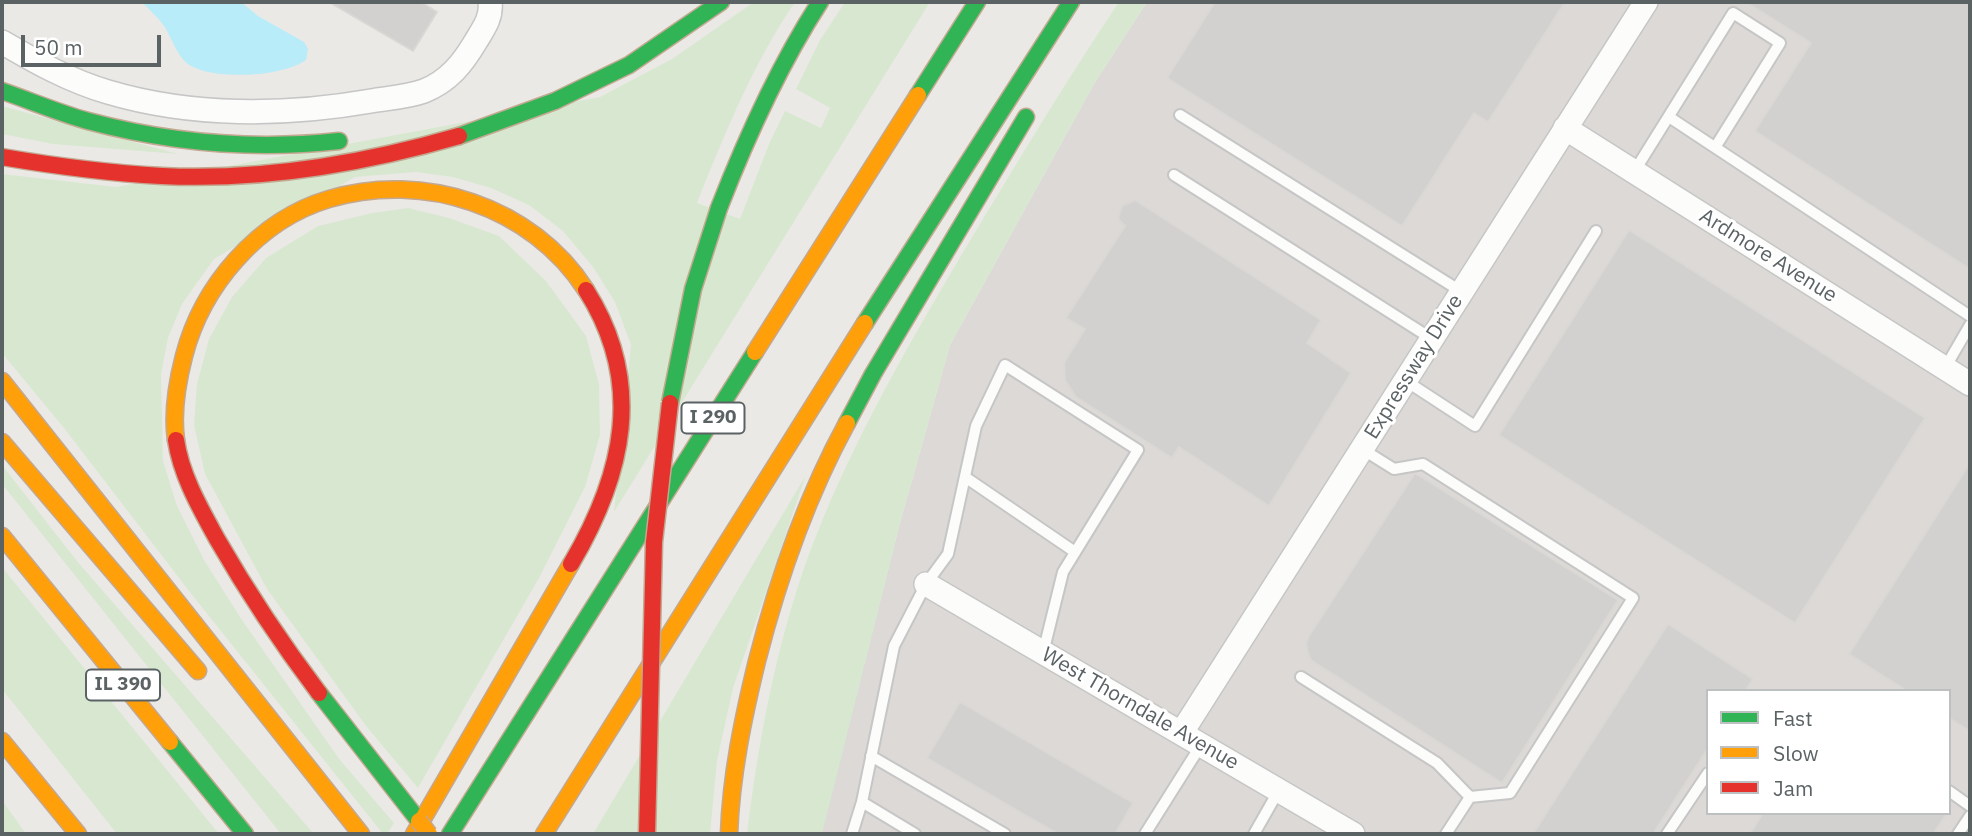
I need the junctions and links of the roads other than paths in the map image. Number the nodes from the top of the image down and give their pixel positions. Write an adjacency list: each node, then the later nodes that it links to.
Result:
1 (490, 2): 10 (street)
2 (721, 2): 9 (highway)
3 (820, 2): 59 (highway, bridge)
4 (977, 2): 57 (highway, I 290)
5 (1070, 2): 58 (highway)
6 (1646, 2): 16 (street, Expressway Drive)
7 (1740, 2): 8 (lane)
8 (1733, 13): 15 (lane); 18 (lane)
9 (670, 37): 13 (highway); 19 (highway)
10 (2, 43)
11 (2, 91): 17 (highway)
12 (1033, 104): 60 (highway)
13 (480, 111)
14 (1180, 115): 23 (lane)
15 (1669, 117): 18 (lane); 20 (lane)
16 (1565, 128): 20 (street, Ardmore Avenue); 23 (street, Expressway Drive)
17 (361, 138)
18 (1716, 146): 24 (lane)
19 (2, 157)
20 (1634, 172): 27 (street, Ardmore Avenue)
21 (1174, 175): 26 (lane)
22 (1596, 232): 28 (lane)
23 (1462, 292): 26 (street, Expressway Drive)
24 (1970, 316)
25 (1970, 325): 27 (lane)
26 (1432, 339): 28 (street, Expressway Drive)
27 (1945, 368): 30 (street, Ardmore Avenue)
28 (1406, 380): 32 (street, Expressway Drive)
29 (2, 381): 54 (highway)
30 (1970, 384)
31 (2, 442): 39 (highway)
32 (1362, 449): 40 (street, Expressway Drive); 47 (lane)
33 (965, 477): 35 (lane); 35 (lane); 36 (lane)
34 (2, 536): 53 (highway, IL 390)
35 (1075, 552): 37 (lane)
36 (926, 584): 37 (street, West Thorndale Avenue); 43 (lane)
37 (1043, 653): 40 (street, West Thorndale Avenue)
38 (1301, 677): 47 (lane)
39 (210, 684)
40 (1192, 738): 45 (street, West Thorndale Avenue); 64 (lane)
41 (2, 741): 52 (highway)
42 (2, 752): 50 (highway)
43 (871, 756): 48 (lane); 63 (lane)
44 (1706, 776): 68 (lane)
45 (1279, 790): 65 (lane); 66 (street, West Thorndale Avenue)
46 (1951, 792): 49 (lane)
47 (1470, 797): 67 (lane)
48 (862, 802): 61 (lane); 62 (lane)
49 (1970, 806)
50 (37, 811)
51 (1970, 816): 69 (lane)
52 (78, 834)
53 (246, 834)
54 (360, 834)
55 (414, 834): 56 (highway, bridge)
56 (429, 834)
57 (450, 834)
58 (544, 834)
59 (647, 834)
60 (729, 834)
61 (852, 834)
62 (915, 834)
63 (1005, 834)
64 (1145, 834)
65 (1254, 834)
66 (1353, 834)
67 (1446, 834)
68 (1667, 834)
69 (1958, 834)

